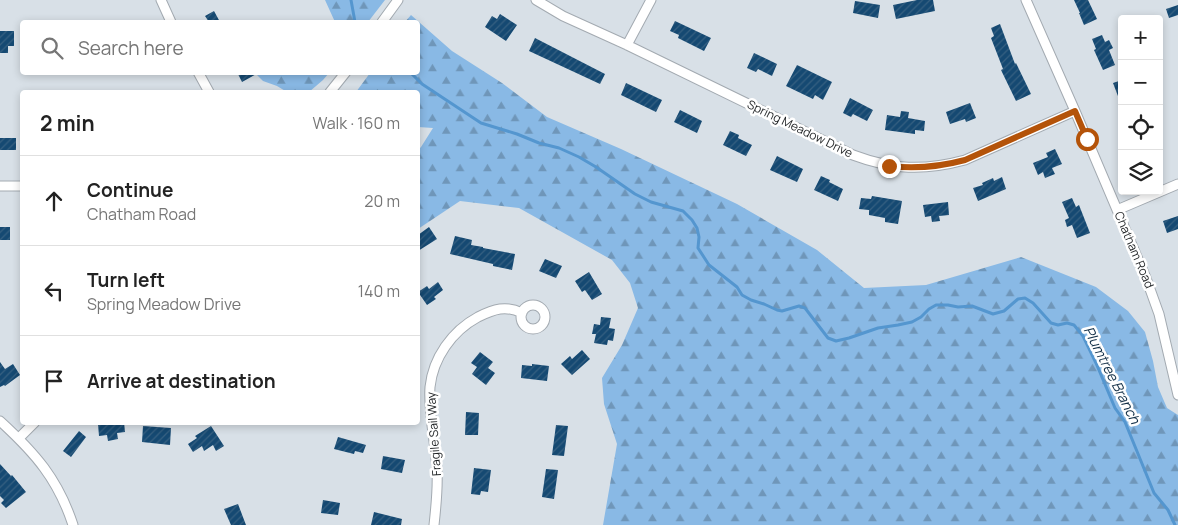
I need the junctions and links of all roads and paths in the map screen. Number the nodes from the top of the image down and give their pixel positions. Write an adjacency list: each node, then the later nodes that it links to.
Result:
1 (161, 0): 6 (street)
2 (398, 0): 7 (street)
3 (536, 0): 8 (street, Spring Meadow Drive)
4 (651, 0): 8 (street)
5 (1026, 0): 13 (street, Chatham Road)
6 (170, 20)
7 (383, 20)
8 (627, 45): 13 (street, Spring Meadow Drive)
9 (200, 75): 11 (street)
10 (344, 75): 12 (street)
11 (208, 90)
12 (332, 90)
13 (1075, 111): 17 (street, Chatham Road)
14 (1178, 184): 17 (street)
15 (0, 186): 16 (street)
16 (20, 186)
17 (1117, 210): 19 (street, Chatham Road)
18 (522, 313): 24 (street, Fragile Sail Way)
19 (1178, 395)
20 (0, 421): 22 (street)
21 (32, 425): 22 (street)
22 (19, 438): 23 (street)
23 (74, 525)
24 (434, 525)

